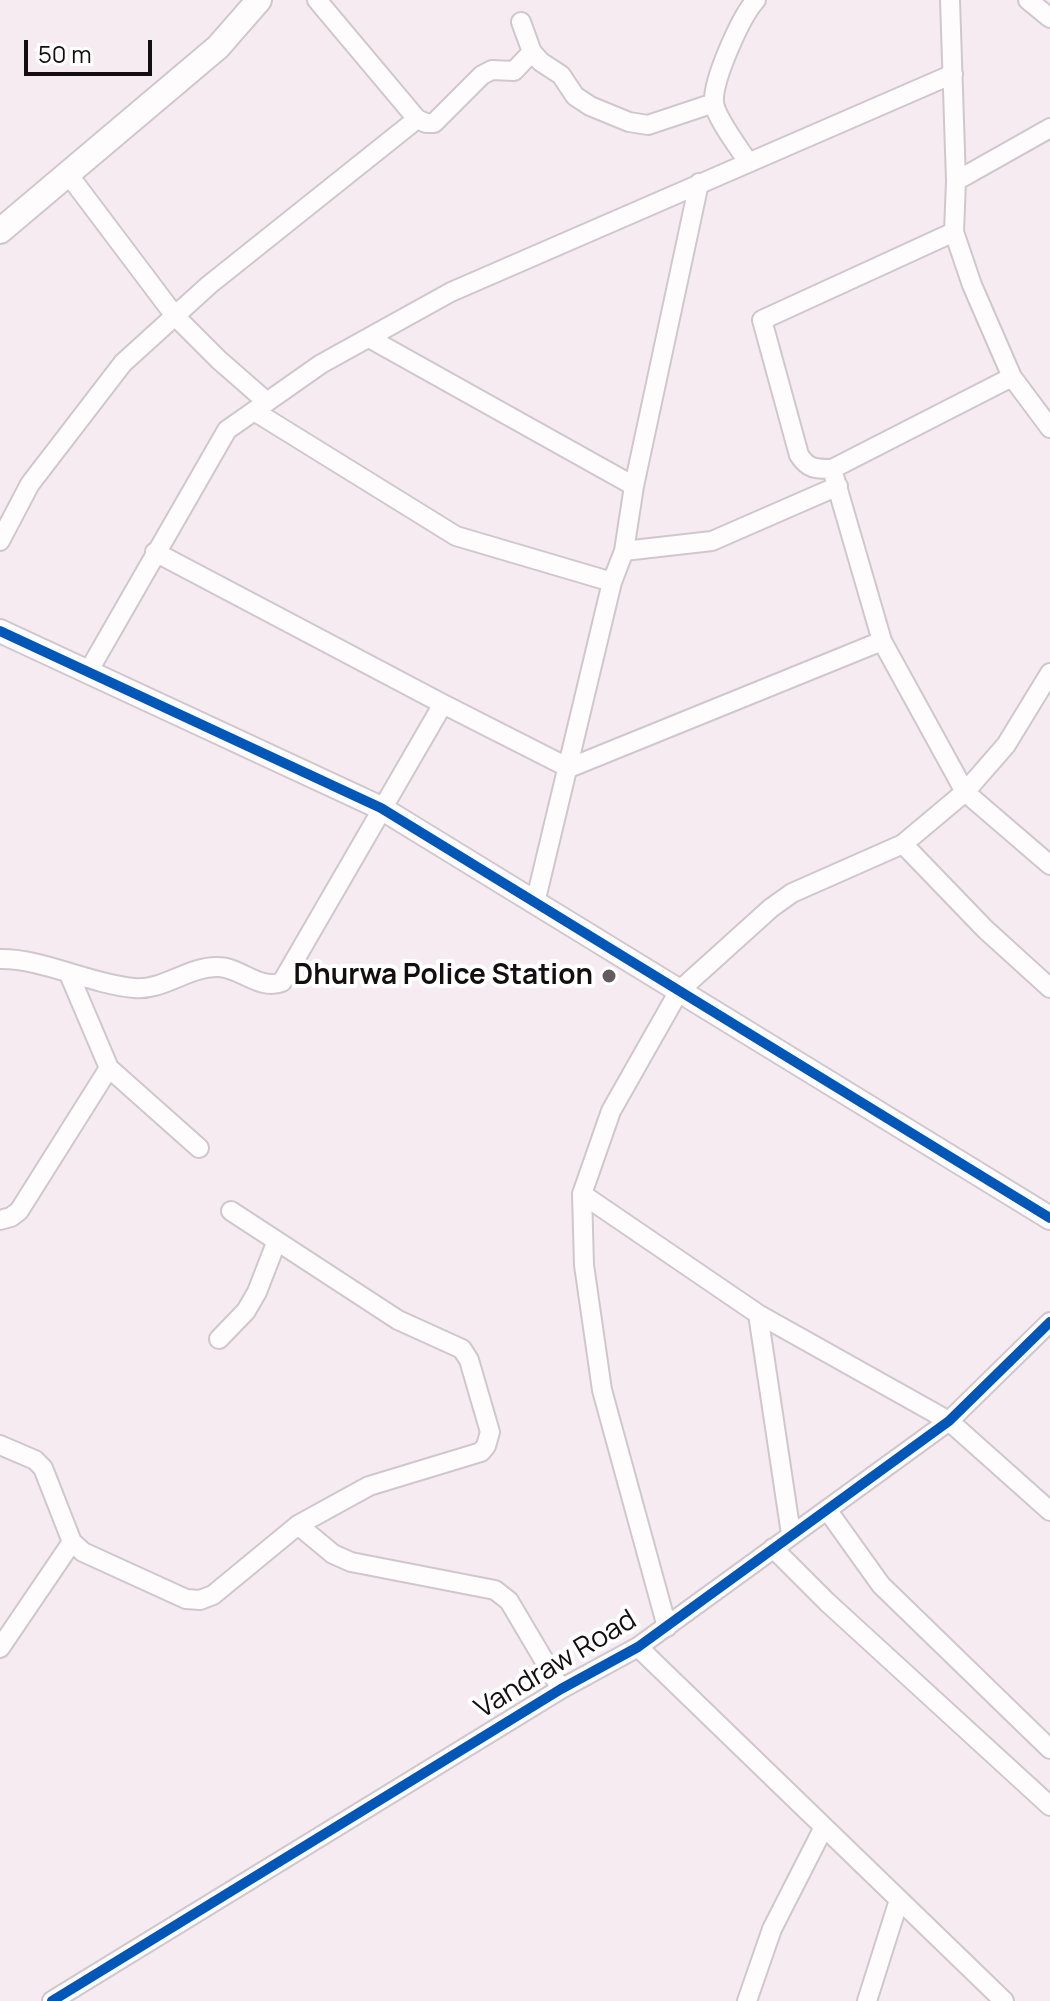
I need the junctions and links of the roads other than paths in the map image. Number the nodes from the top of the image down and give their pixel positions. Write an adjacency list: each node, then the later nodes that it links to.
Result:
1 (259, 0): 14 (main road)
2 (317, 0): 11 (street)
3 (756, 0): 10 (street)
4 (950, 0): 9 (street)
5 (1028, 0): 6 (street)
6 (1050, 18)
7 (521, 22): 8 (street)
8 (532, 52): 10 (street); 11 (street)
9 (953, 74): 13 (street); 15 (street)
10 (714, 103): 13 (street)
11 (417, 119): 19 (street)
12 (1050, 128): 15 (street)
13 (748, 162): 16 (street)
14 (68, 174): 17 (main road); 19 (street)
15 (956, 181): 18 (street)
16 (699, 183): 20 (street); 25 (street)
17 (0, 231)
18 (954, 232): 21 (street); 24 (street)
19 (175, 316): 22 (street); 26 (street)
20 (369, 338): 22 (street); 25 (street)
21 (1012, 377): 23 (street); 24 (street)
22 (261, 406): 28 (street); 29 (street)
23 (1050, 428)
24 (835, 477): 27 (street); 31 (street)
25 (634, 486): 27 (street)
26 (0, 541)
27 (624, 551): 29 (street)
28 (155, 552): 32 (street); 34 (street)
29 (612, 582): 35 (street)
30 (0, 631): 32 (street)
31 (882, 641): 35 (street); 36 (street)
32 (88, 672): 37 (street)
33 (1050, 673): 36 (street)
34 (443, 704): 35 (street); 37 (street)
35 (569, 768): 40 (street)
36 (965, 792): 38 (street); 39 (street)
37 (381, 808): 40 (street); 42 (street)
38 (903, 844): 43 (street); 44 (street)
39 (1050, 865)
40 (535, 903): 44 (street)
41 (0, 959): 42 (street)
42 (69, 974): 45 (street)
43 (1050, 988)
44 (679, 991): 47 (street); 49 (street)
45 (109, 1068): 46 (street); 50 (street)
46 (199, 1148)
47 (582, 1194): 52 (street); 63 (street)
48 (231, 1211): 51 (street)
49 (1050, 1218)
50 (0, 1220)
51 (276, 1243): 54 (street); 59 (street)
52 (758, 1314): 55 (street); 60 (street)
53 (1050, 1322): 55 (street, Vandraw Road)
54 (219, 1339)
55 (949, 1421): 57 (street, Vandraw Road); 58 (street)
56 (0, 1445): 61 (street)
57 (828, 1511): 60 (street, Vandraw Road); 67 (street)
58 (1050, 1511)
59 (298, 1525): 61 (street); 66 (street)
60 (791, 1534): 62 (street, Vandraw Road)
61 (72, 1542): 65 (street)
62 (773, 1548): 63 (street, Vandraw Road); 68 (street)
63 (667, 1627): 64 (street, Vandraw Road)
64 (638, 1647): 66 (street, Vandraw Road); 69 (street)
65 (0, 1648)
66 (561, 1689): 72 (street, Vandraw Road)
67 (1050, 1749)
68 (1050, 1806)
69 (824, 1827): 70 (street); 73 (street)
70 (899, 1900): 71 (street); 74 (street)
71 (983, 1981): 75 (street); 76 (street)
72 (52, 2001)
73 (747, 2001)
74 (867, 2001)
75 (976, 2001)
76 (1004, 2001)

